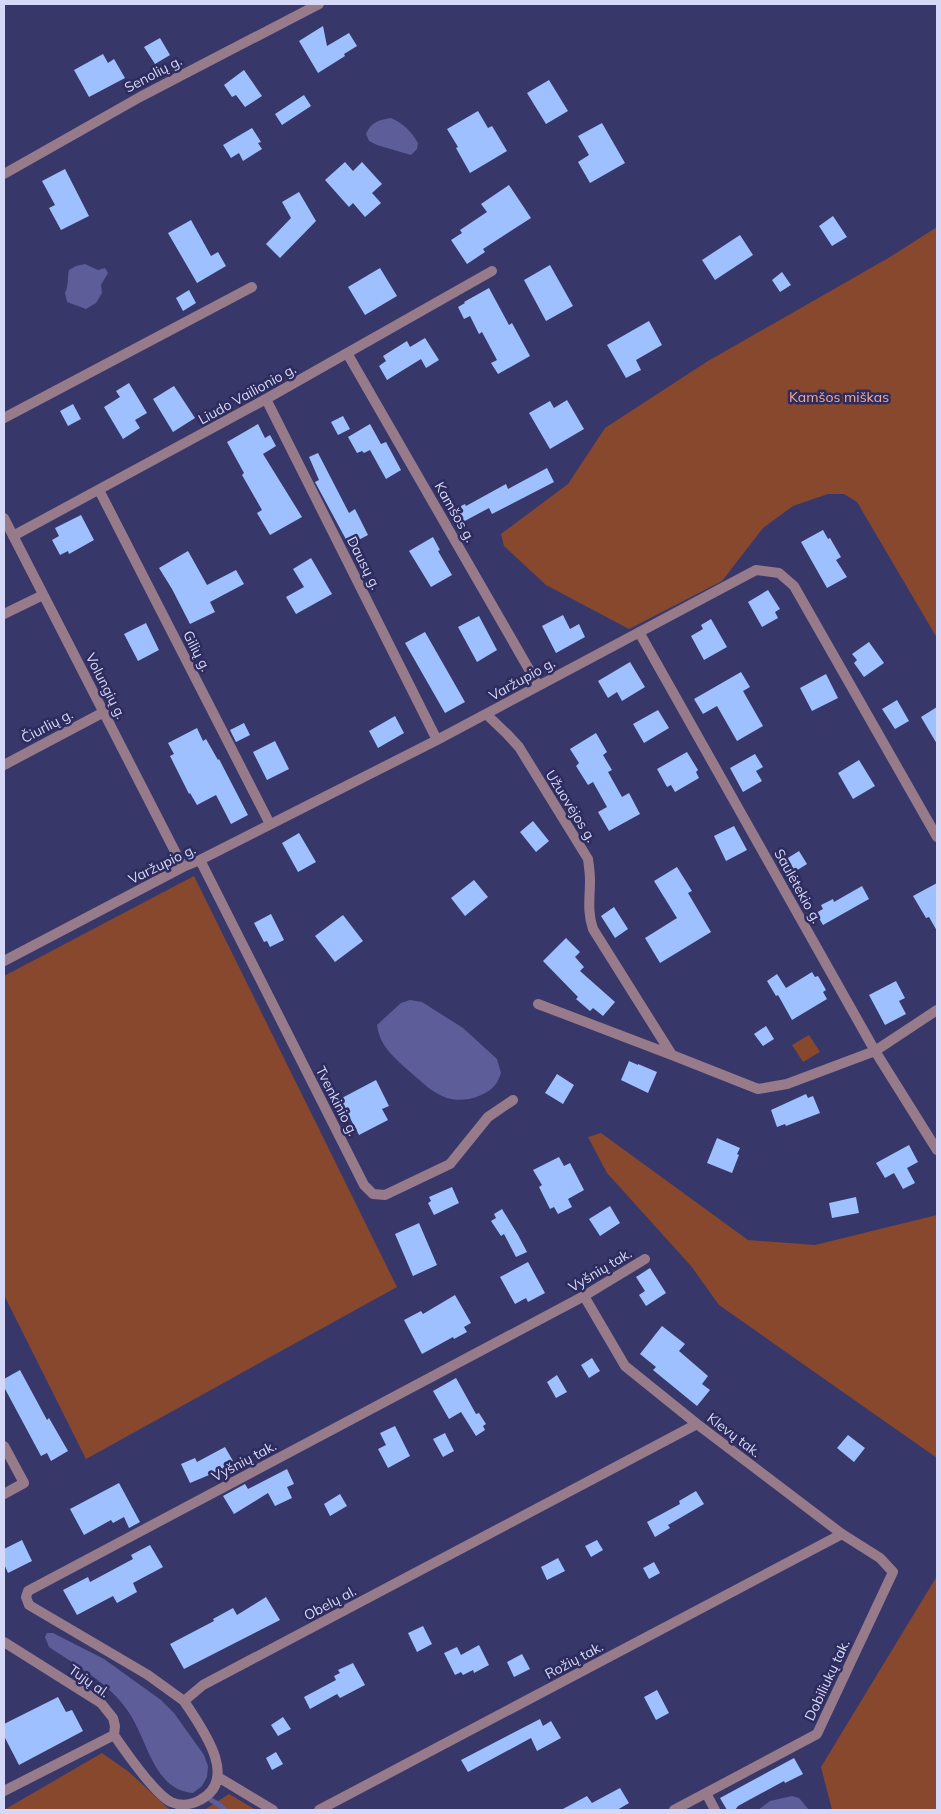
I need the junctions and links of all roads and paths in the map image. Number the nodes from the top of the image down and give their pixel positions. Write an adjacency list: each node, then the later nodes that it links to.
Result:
1 (319, 4): 2 (street, Senolių g.)
2 (4, 174)
3 (492, 272): 5 (street, Liudo Vailionio g.)
4 (252, 287): 7 (street)
5 (347, 353): 6 (street, Liudo Vailionio g.); 14 (street, Kamšos g.)
6 (266, 399): 8 (street, Liudo Vailionio g.); 17 (street, Dausų g.)
7 (4, 418)
8 (100, 490): 10 (street, Liudo Vailionio g.); 19 (street, Gilių g.)
9 (4, 518): 10 (street, Volungių g.)
10 (13, 536): 11 (street, Volungių g.)
11 (43, 595): 12 (street); 15 (street, Volungių g.)
12 (4, 614)
13 (639, 632): 14 (street, Varžupio g.); 20 (street, Varžupio g.); 26 (street, Saulėtekio g.)
14 (538, 685): 16 (street, Varžupio g.)
15 (104, 712): 18 (street, Čiurlių g.); 22 (street, Volungių g.)
16 (486, 714): 17 (street, Varžupio g.); 27 (street, Užuovėjos g.)
17 (437, 740): 19 (street, Varžupio g.)
18 (4, 764)
19 (270, 824): 21 (street, Varžupio g.)
20 (937, 837)
21 (200, 860): 22 (street, Varžupio g.); 28 (street, Tvenkinio g.)
22 (183, 867): 23 (street, Varžupio g.)
23 (4, 961)
24 (538, 1004): 27 (street)
25 (937, 1010): 26 (street)
26 (875, 1051): 27 (street); 29 (street, Saulėtekio g.)
27 (672, 1055)
28 (513, 1100)
29 (937, 1150)
30 (645, 1258): 31 (street, Vyšnių tak.)
31 (584, 1296): 32 (street, Klevų tak.); 38 (street, Vyšnių tak.)
32 (697, 1424): 35 (street, Klevų tak.); 38 (street, Obelų al.)
33 (4, 1446): 34 (street)
34 (4, 1494)
35 (842, 1534): 36 (street, Klevų tak.); 44 (street, Rožių tak.)
36 (892, 1572): 42 (street, Dobiliukų tak.)
37 (4, 1642): 39 (street, Tujų al.)
38 (184, 1701): 40 (street)
39 (114, 1735): 40 (street); 41 (street)
40 (218, 1777): 43 (street)
41 (4, 1791)
42 (706, 1793): 45 (street, Dobiliukų tak.); 46 (street)
43 (273, 1810)
44 (319, 1810)
45 (674, 1810)
46 (715, 1810)

